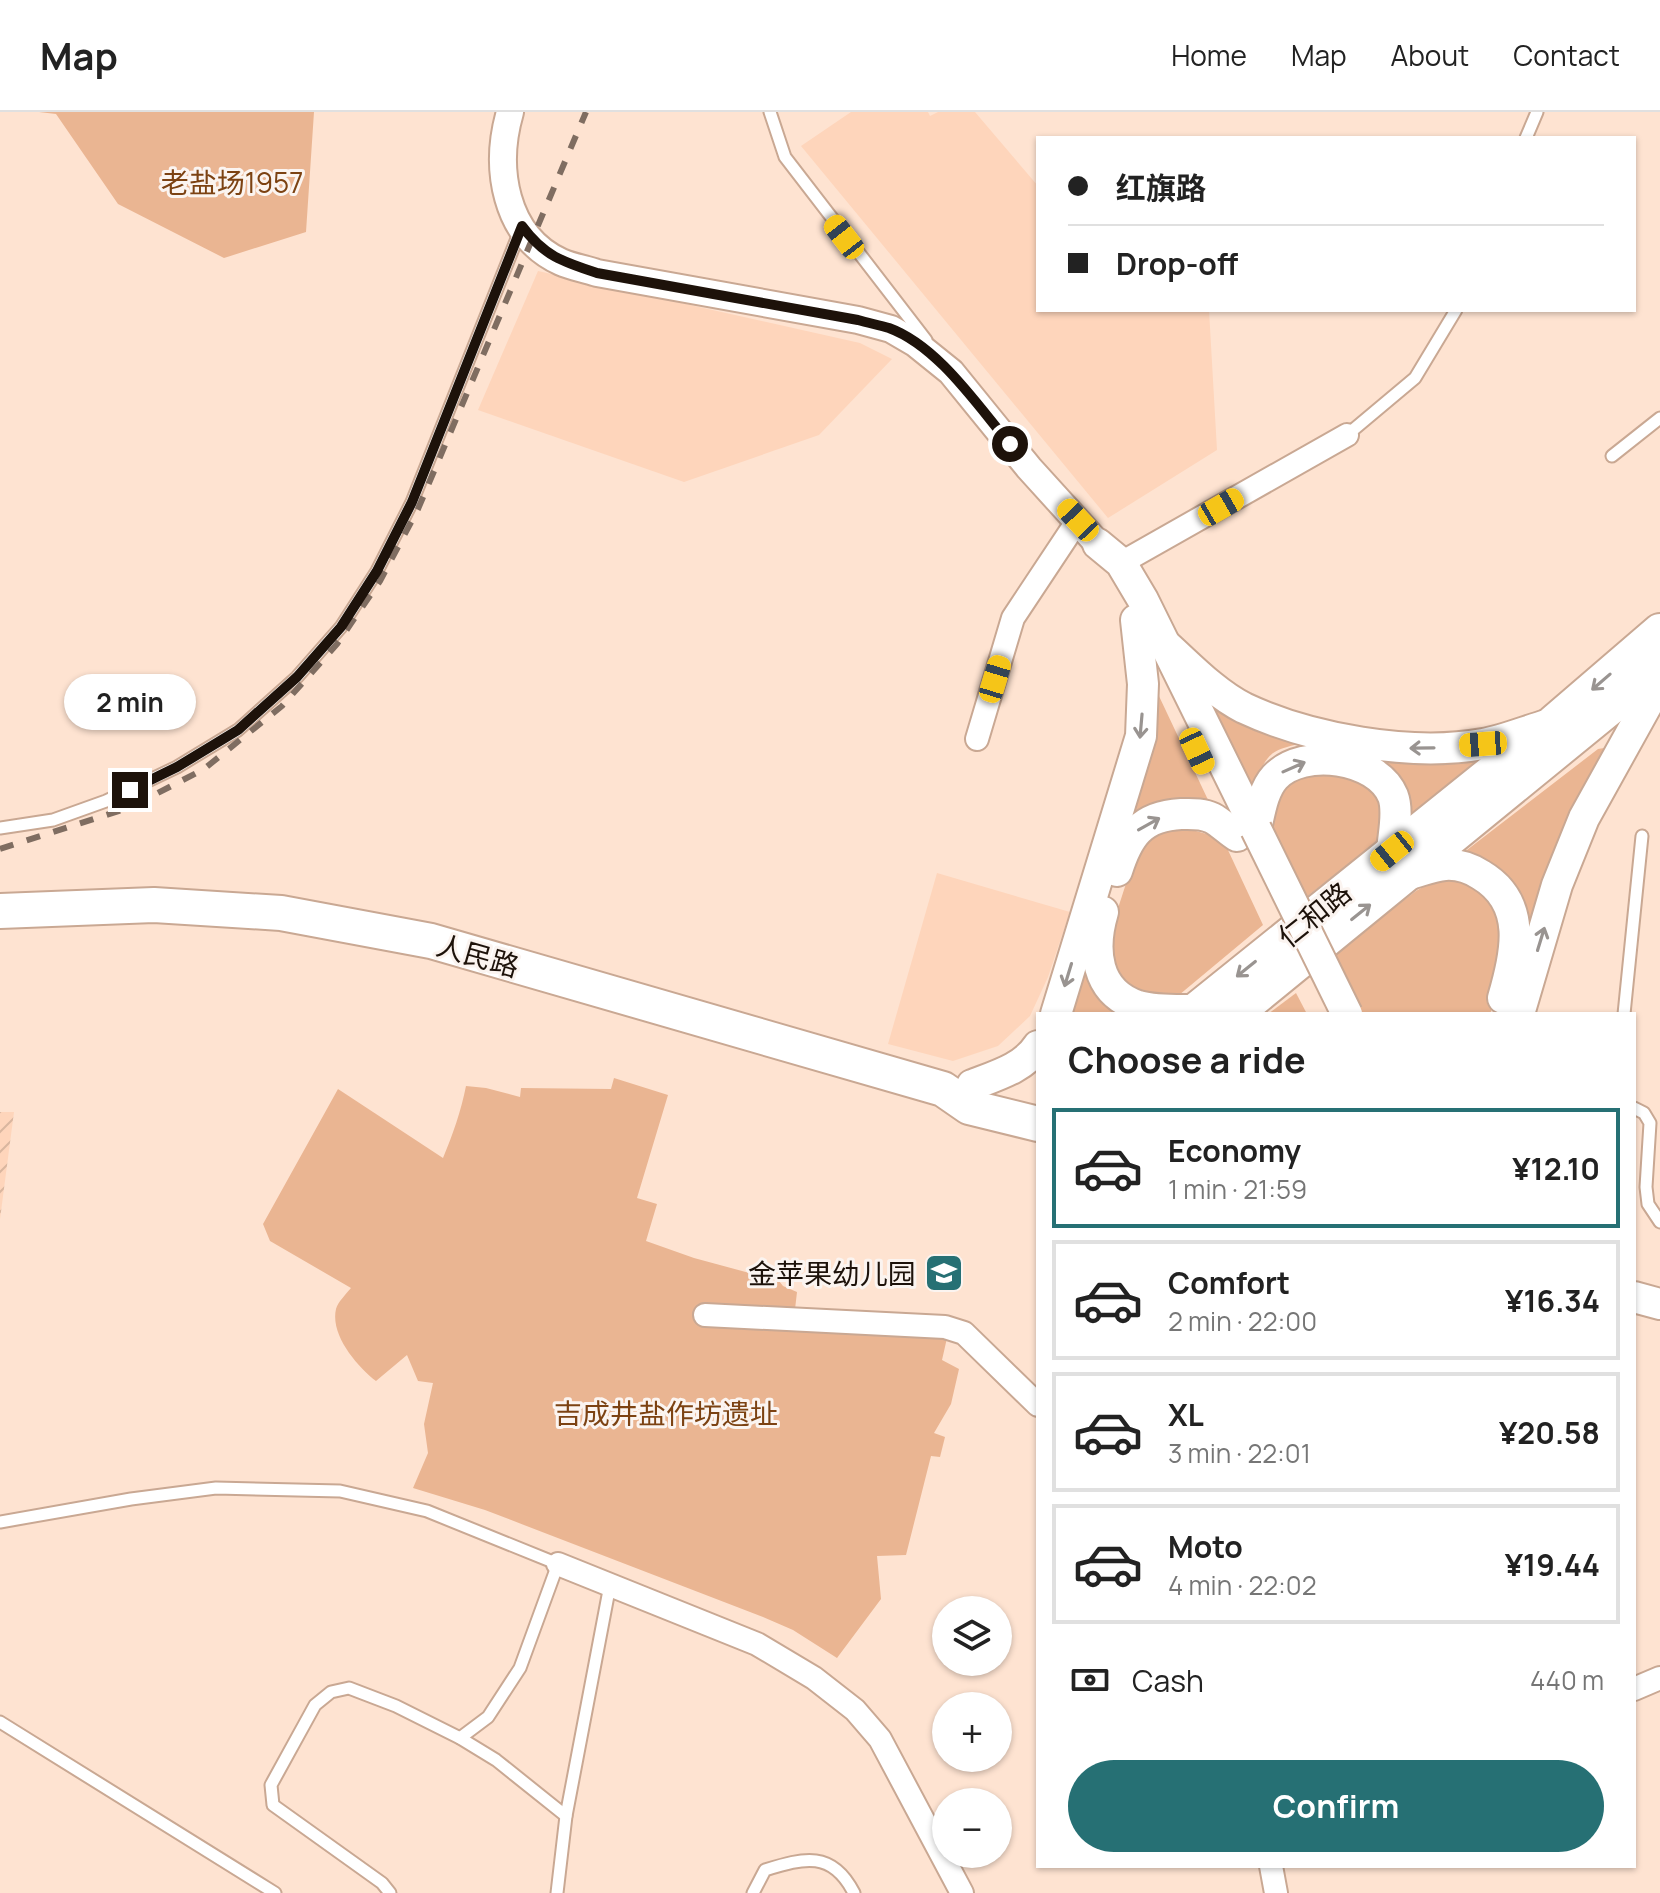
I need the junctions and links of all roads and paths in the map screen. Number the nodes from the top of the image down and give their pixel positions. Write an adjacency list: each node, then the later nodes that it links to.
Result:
1 (510, 112): 5 (street)
2 (770, 112): 7 (lane)
3 (1537, 112): 4 (lane)
4 (1527, 136)
5 (522, 226): 7 (street); 21 (lane)
6 (1455, 312): 9 (lane)
7 (951, 372): 11 (street)
8 (1660, 418): 10 (lane)
9 (1347, 435): 13 (street)
10 (1612, 456)
11 (1078, 520): 12 (street); 20 (street)
12 (1098, 544): 13 (main road); 14 (main road)
13 (1121, 563): 16 (main road)
14 (1136, 620): 22 (main road); 26 (main road, one-way to 26)
15 (1660, 631): 19 (main road, 仁和路, one-way to 19)
16 (1168, 647): 19 (main road, one-way to 16); 22 (main road)
17 (1660, 667): 24 (main road, 仁和路)
18 (1660, 681): 32 (main road, one-way to 18)
19 (1553, 723): 24 (main road, 仁和路)
20 (977, 739)
21 (0, 828)
22 (1246, 833): 24 (main road, one-way to 24); 27 (main road, one-way to 22); 29 (main road); 30 (main road, bridge)
23 (1642, 836): 33 (lane)
24 (1400, 863): 27 (main road, 仁和路, one-way to 27); 28 (main road, 仁和路, one-way to 24); 31 (main road)
25 (0, 911): 35 (main road, 人民路)
26 (1057, 1012)
27 (1193, 1012)
28 (1237, 1012)
29 (1325, 1012)
30 (1346, 1012)
31 (1498, 1012)
32 (1520, 1012)
33 (1624, 1012)
34 (1036, 1049): 35 (main road)
35 (957, 1087): 36 (main road); 38 (main road)
36 (1036, 1099)
37 (1636, 1109): 39 (lane)
38 (1036, 1124)
39 (1660, 1222)
40 (1636, 1298): 41 (main road)
41 (1660, 1304)
42 (705, 1315): 43 (street)
43 (1036, 1403)
44 (0, 1522): 45 (lane)
45 (558, 1564): 46 (street); 50 (lane)
46 (610, 1585): 51 (lane); 58 (street)
47 (1660, 1678): 48 (street)
48 (1636, 1688)
49 (0, 1722): 53 (lane)
50 (460, 1738): 51 (lane); 54 (lane)
51 (566, 1816): 55 (lane)
52 (1271, 1868): 59 (street)
53 (275, 1893)
54 (390, 1893)
55 (557, 1893)
56 (753, 1893): 57 (lane)
57 (854, 1893)
58 (962, 1893)
59 (1276, 1893)

